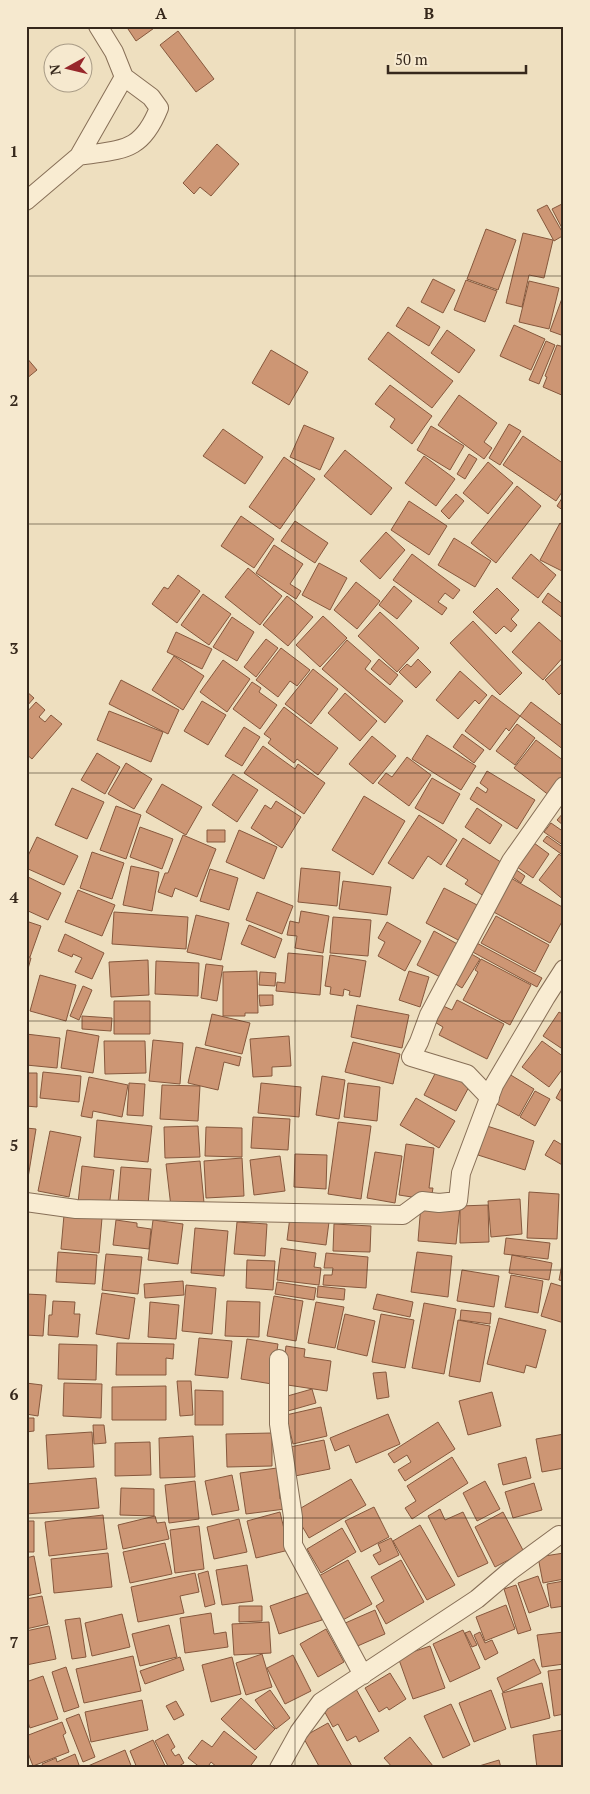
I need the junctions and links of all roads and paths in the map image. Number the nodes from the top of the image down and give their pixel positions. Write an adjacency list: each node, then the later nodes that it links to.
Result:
1 (98, 26): 2 (street)
2 (124, 77): 3 (street); 3 (street)
3 (79, 156): 4 (street)
4 (26, 201)
5 (564, 786): 7 (street)
6 (564, 970): 7 (street)
7 (490, 1098): 8 (street)
8 (26, 1202)
9 (279, 1358): 11 (street)
10 (564, 1536): 11 (street)
11 (363, 1676): 12 (street)
12 (279, 1768)

